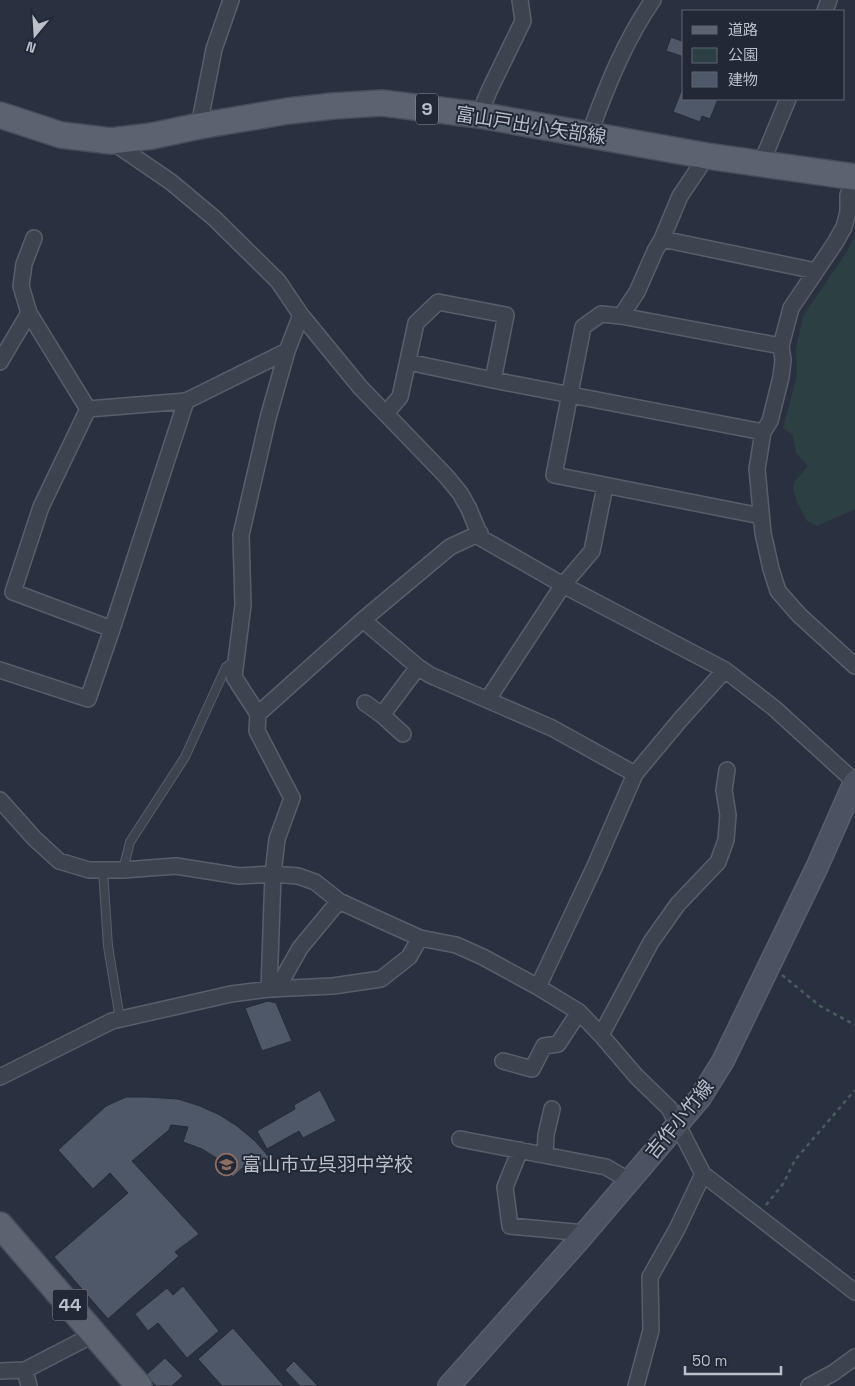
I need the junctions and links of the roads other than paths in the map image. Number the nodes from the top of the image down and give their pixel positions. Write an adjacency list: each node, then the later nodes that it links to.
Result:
1 (231, 0): 7 (street)
2 (520, 0): 6 (street)
3 (653, 0): 8 (street)
4 (788, 100): 11 (street)
5 (0, 115): 9 (main road, 富山戸出小矢部線 / 9)
6 (479, 115): 7 (main road, 富山戸出小矢部線 / 9); 10 (main road, 富山戸出小矢部線 / 9)
7 (199, 126): 9 (main road, 富山戸出小矢部線 / 9)
8 (592, 128)
9 (111, 141): 17 (street)
10 (707, 156): 11 (main road, 富山戸出小矢部線 / 9); 14 (street)
11 (761, 164): 12 (main road, 富山戸出小矢部線 / 9)
12 (855, 178): 15 (street)
13 (34, 238): 16 (street)
14 (662, 239): 15 (street); 18 (street)
15 (816, 271): 19 (street)
16 (28, 312): 21 (street); 26 (street)
17 (302, 315): 20 (street); 27 (street)
18 (621, 316): 19 (street); 24 (street)
19 (781, 346): 28 (street)
20 (287, 351): 25 (street); 35 (street)
21 (0, 362)
22 (408, 362): 23 (street); 23 (street); 27 (street)
23 (493, 380): 24 (street)
24 (570, 395): 28 (street); 29 (street)
25 (186, 401): 26 (street); 34 (street)
26 (88, 409): 34 (street)
27 (386, 414): 31 (street)
28 (764, 432): 30 (street)
29 (605, 486): 30 (street); 32 (street)
30 (761, 516): 36 (street)
31 (480, 533): 32 (street); 33 (street)
32 (563, 585): 39 (street); 40 (street)
33 (364, 619): 37 (street); 42 (street)
34 (112, 630): 38 (street)
35 (236, 660): 42 (street); 50 (lane)
36 (855, 666)
37 (418, 667): 40 (street); 43 (street)
38 (0, 670)
39 (725, 670): 46 (street); 47 (street)
40 (488, 699): 46 (street)
41 (364, 702): 43 (street)
42 (258, 714): 51 (street)
43 (382, 715): 44 (street)
44 (403, 734)
45 (727, 770): 58 (street)
46 (636, 774): 54 (street)
47 (855, 782): 62 (main road, 吉作小竹線)
48 (0, 800): 49 (street)
49 (103, 870): 50 (street); 57 (lane)
50 (123, 870): 51 (street)
51 (273, 874): 52 (street); 55 (street)
52 (339, 901): 53 (street); 55 (street)
53 (420, 938): 54 (street); 55 (street)
54 (538, 987): 56 (street)
55 (273, 989): 57 (street)
56 (578, 1012): 58 (street); 59 (street)
57 (120, 1019): 60 (street)
58 (601, 1035): 62 (street)
59 (503, 1061)
60 (0, 1078)
61 (552, 1109): 65 (street)
62 (678, 1125): 66 (street); 67 (main road, 吉作小竹線)
63 (460, 1138): 64 (street)
64 (520, 1150): 65 (street); 69 (street)
65 (545, 1155): 67 (street)
66 (703, 1174): 70 (street); 78 (street)
67 (630, 1181): 69 (main road, 吉作小竹線)
68 (0, 1225): 71 (main road, 44)
69 (585, 1233): 77 (main road, 吉作小竹線)
70 (855, 1292)
71 (94, 1333): 73 (street); 76 (main road, 44)
72 (855, 1357): 79 (street)
73 (25, 1370): 74 (street); 75 (street)
74 (0, 1372)
75 (29, 1386)
76 (139, 1386)
77 (449, 1386)
78 (636, 1386)
79 (809, 1386)

